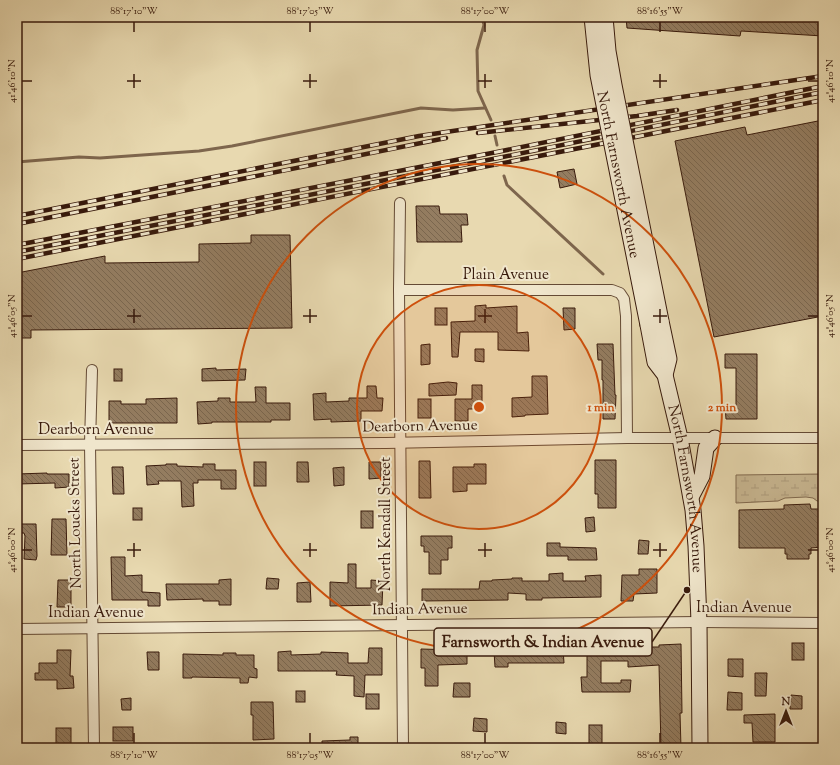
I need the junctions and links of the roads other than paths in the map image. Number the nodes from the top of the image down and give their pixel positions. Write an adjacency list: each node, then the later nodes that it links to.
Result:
1 (592, 17): 5 (main road, North Farnsworth Avenue, bridge)
2 (605, 17): 5 (main road, North Farnsworth Avenue, bridge)
3 (400, 203): 4 (street, North Kendall Street)
4 (399, 290): 7 (street, Plain Avenue); 11 (street, North Kendall Street)
5 (655, 323): 8 (main road, North Farnsworth Avenue)
6 (92, 370): 12 (street, North Loucks Street)
7 (627, 438): 8 (street, Dearborn Avenue); 11 (street, Dearborn Avenue)
8 (680, 438): 9 (street, Dearborn Avenue); 14 (main road, North Farnsworth Avenue)
9 (715, 438): 10 (street, Dearborn Avenue); 14 (main road)
10 (823, 438)
11 (400, 443): 12 (street, Dearborn Avenue); 17 (street, North Kendall Street)
12 (90, 444): 13 (street, Dearborn Avenue); 19 (street, North Loucks Street)
13 (17, 445)
14 (691, 497): 15 (main road, North Farnsworth Avenue)
15 (700, 622): 16 (street, Indian Avenue); 17 (street, Indian Avenue); 22 (main road, North Farnsworth Avenue)
16 (823, 623)
17 (402, 626): 19 (street, Indian Avenue); 21 (street, North Kendall Street)
18 (17, 629): 19 (street, Indian Avenue)
19 (92, 629): 20 (street, North Loucks Street)
20 (94, 748)
21 (403, 748)
22 (700, 748)

